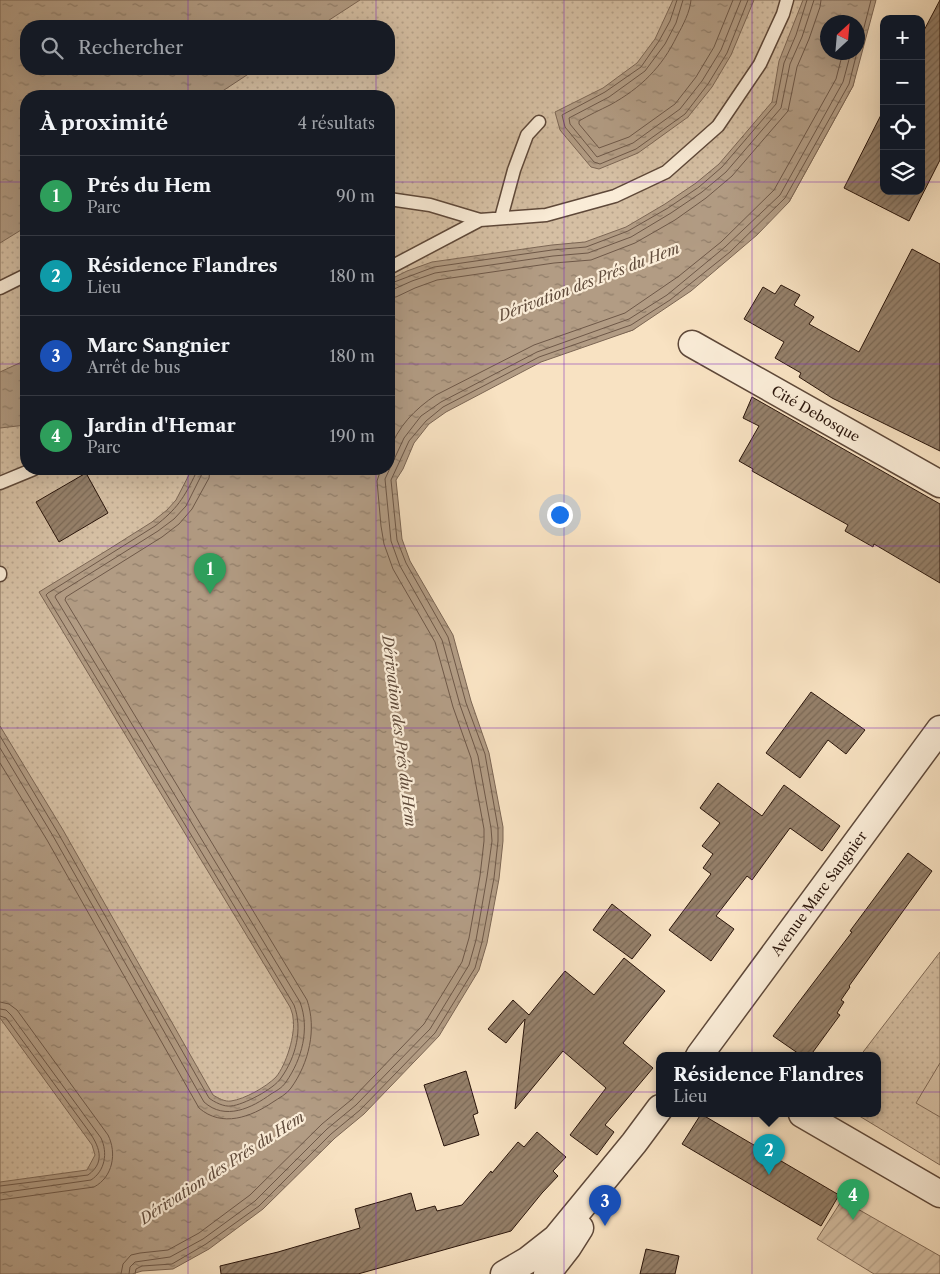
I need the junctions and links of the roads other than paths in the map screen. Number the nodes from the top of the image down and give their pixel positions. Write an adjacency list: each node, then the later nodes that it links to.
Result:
1 (787, 0): 4 (lane)
2 (539, 122): 4 (lane)
3 (395, 200): 5 (lane)
4 (501, 218): 5 (lane)
5 (480, 220): 6 (lane)
6 (395, 265)
7 (20, 277): 8 (lane)
8 (0, 288)
9 (692, 344): 12 (street, Cité Debosque)
10 (20, 475): 11 (lane)
11 (0, 483)
12 (940, 484)
13 (940, 729): 14 (street, Avenue Marc Sangnier)
14 (704, 1052)
15 (656, 1113): 17 (street)
16 (807, 1117): 18 (street)
17 (634, 1143): 19 (street); 20 (street)
18 (940, 1194)
19 (504, 1274)
20 (548, 1274)

